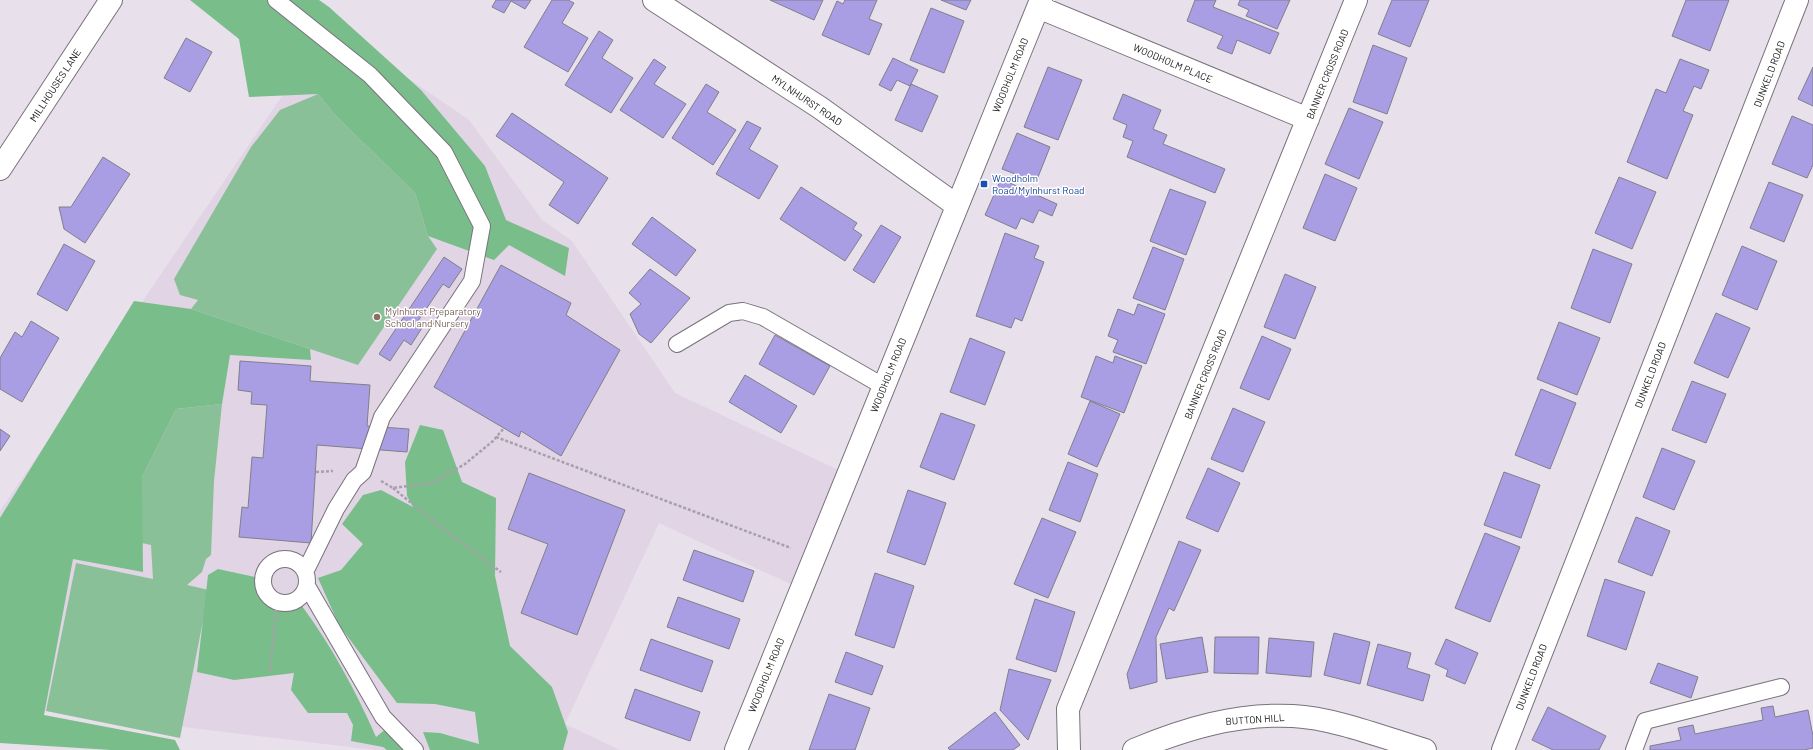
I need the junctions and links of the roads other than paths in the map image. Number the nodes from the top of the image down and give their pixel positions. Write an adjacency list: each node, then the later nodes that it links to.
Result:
1 (111, 0): 8 (street, MILLHOUSES LANE)
2 (276, 0): 12 (lane)
3 (654, 0): 9 (street, MYLNHURST ROAD)
4 (1356, 0): 7 (street, BANNER CROSS ROAD)
5 (1797, 0): 19 (street, DUNKELD ROAD)
6 (1039, 3): 7 (street, WOODHOLM PLACE); 9 (street, WOODHOLM ROAD)
7 (1308, 120): 16 (street, BANNER CROSS ROAD)
8 (0, 169)
9 (956, 205): 11 (street, WOODHOLM ROAD)
10 (677, 344): 11 (lane)
11 (883, 386): 15 (street, WOODHOLM ROAD)
12 (306, 578): 12 (lane); 14 (lane)
13 (1781, 687): 20 (lane)
14 (415, 750)
15 (736, 750)
16 (1069, 750)
17 (1134, 750): 18 (street, BUTTON HILL)
18 (1425, 750)
19 (1503, 750)
20 (1634, 750)

